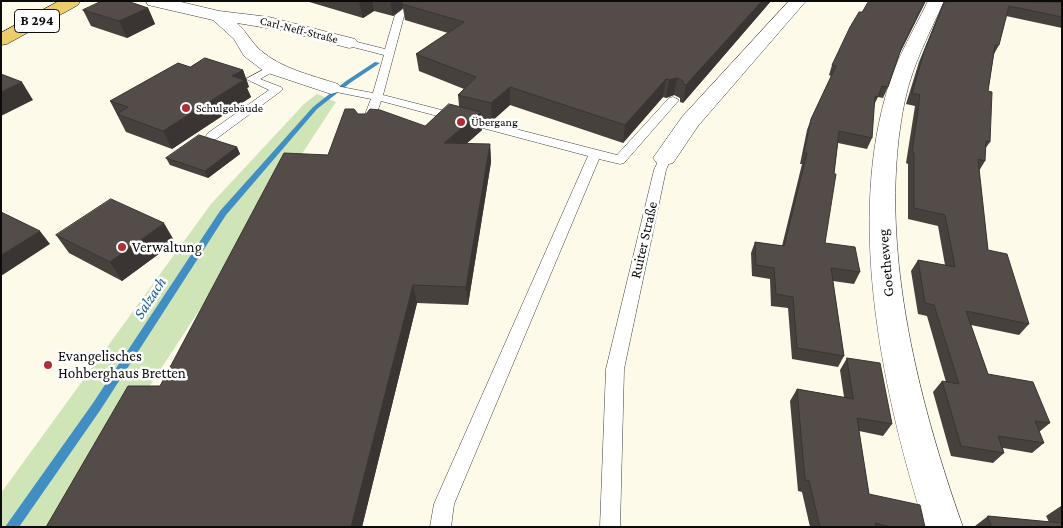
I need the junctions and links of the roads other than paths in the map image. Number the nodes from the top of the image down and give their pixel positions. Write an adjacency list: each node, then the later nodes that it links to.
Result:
1 (72, 1): 7 (main road, B 294)
2 (154, 1): 6 (street, Carl-Neff-Straße)
3 (420, 1): 9 (lane)
4 (798, 1): 17 (street, Ruiter Straße)
5 (936, 1): 20 (street, Goetheweg)
6 (219, 16): 8 (street, Carl-Neff-Straße); 10 (street)
7 (1, 40)
8 (349, 43): 9 (lane)
9 (390, 53): 12 (lane)
10 (272, 68): 11 (street); 15 (lane)
11 (331, 88): 12 (lane)
12 (377, 97): 14 (lane); 16 (lane)
13 (673, 100): 16 (lane)
14 (366, 127)
15 (212, 136)
16 (595, 154): 18 (lane)
17 (664, 158): 19 (lane, Ruiter Straße)
18 (440, 527)
19 (610, 527)
20 (944, 527)

